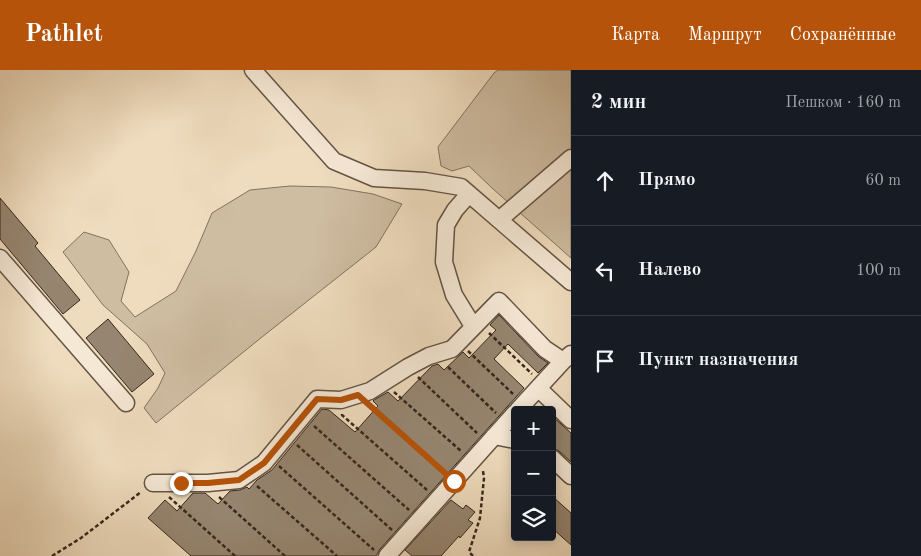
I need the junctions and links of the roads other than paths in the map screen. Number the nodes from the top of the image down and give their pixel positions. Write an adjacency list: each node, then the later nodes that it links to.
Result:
1 (253, 70): 3 (street)
2 (571, 158): 4 (street)
3 (469, 194): 4 (street); 7 (street)
4 (499, 220): 6 (street)
5 (0, 258): 10 (street)
6 (568, 275)
7 (475, 324): 8 (street); 18 (street)
8 (567, 358): 9 (street)
9 (540, 386): 11 (street); 13 (street)
10 (126, 403)
11 (521, 406)
12 (511, 417): 15 (street)
13 (571, 420)
14 (511, 441): 15 (street)
15 (484, 447): 19 (street)
16 (556, 462): 17 (street)
17 (571, 476)
18 (153, 483)
19 (387, 556)

